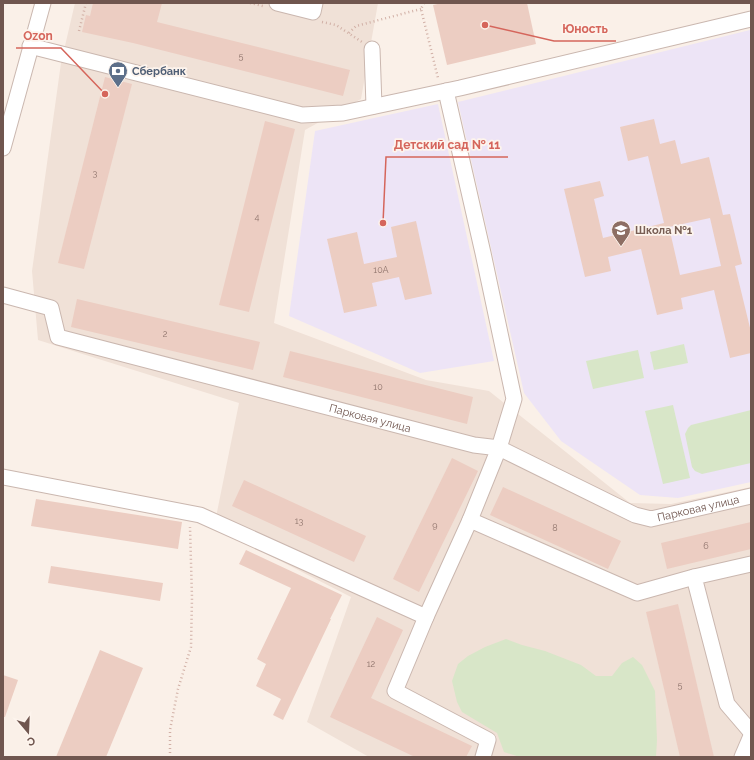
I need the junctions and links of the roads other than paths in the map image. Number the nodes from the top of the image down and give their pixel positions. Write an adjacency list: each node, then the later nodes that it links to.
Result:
1 (42, 3): 5 (street)
2 (277, 3): 3 (street)
3 (315, 3)
4 (751, 19): 7 (street)
5 (30, 46): 8 (street); 9 (street)
6 (372, 49): 8 (street)
7 (445, 84): 8 (street); 11 (street)
8 (374, 106)
9 (3, 148)
10 (3, 295): 11 (street, Парковая улица)
11 (499, 448): 13 (street, Парковая улица); 14 (street)
12 (3, 477): 17 (street)
13 (751, 496)
14 (470, 520): 16 (street); 17 (street)
15 (751, 564): 16 (street)
16 (694, 577): 18 (street)
17 (426, 617): 20 (street)
18 (751, 732)
19 (751, 736): 21 (street)
20 (483, 757)
21 (742, 757)

